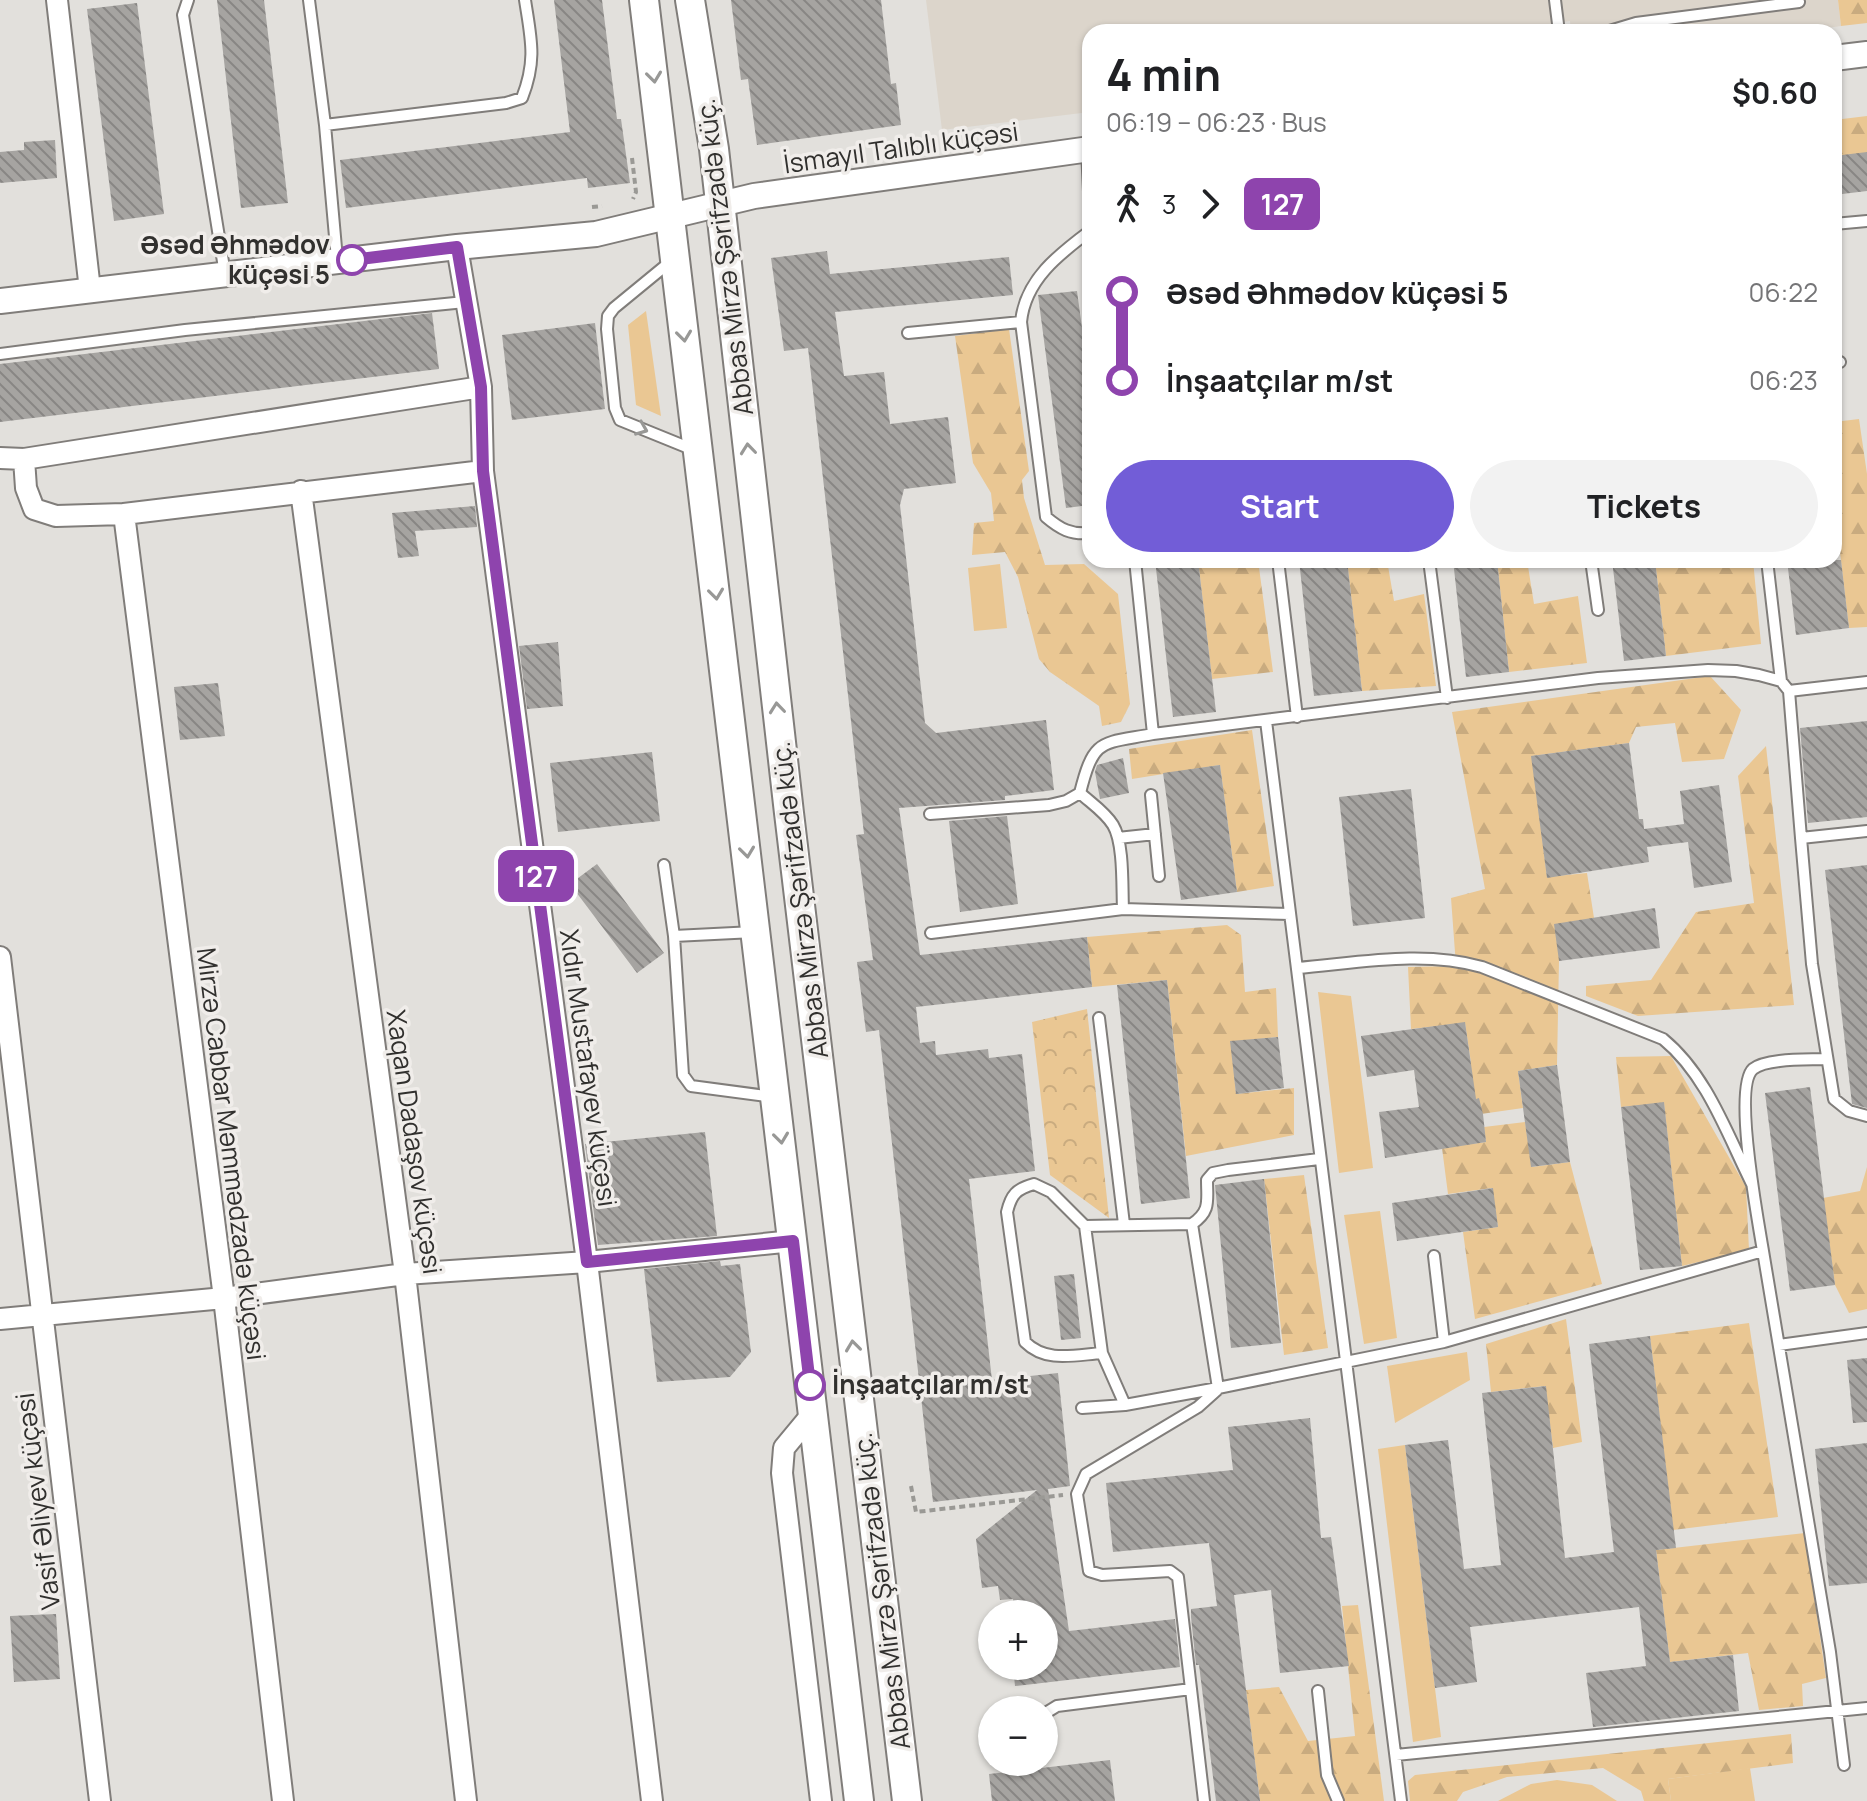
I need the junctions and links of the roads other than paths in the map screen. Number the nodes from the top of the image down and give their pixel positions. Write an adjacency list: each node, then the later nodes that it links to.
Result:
1 (57, 0): 24 (street)
2 (188, 0): 23 (lane)
3 (309, 0): 13 (lane)
4 (525, 0): 13 (lane)
5 (644, 0): 16 (main road, Abbas Mirzə Şərifzadə küç., one-way to 16)
6 (690, 0): 15 (main road, Abbas Mirzə Şərifzadə küç.)
7 (1555, 0): 9 (lane)
8 (1799, 2): 10 (lane)
9 (1558, 24)
10 (1633, 24)
11 (1867, 54): 12 (street)
12 (1842, 57)
13 (325, 125): 22 (lane)
14 (1082, 151): 15 (street, İsmayıl Talıblı küçəsi)
15 (719, 203): 16 (street, İsmayıl Talıblı küçəsi); 53 (main road, Abbas Mirzə Şərifzadə küç., one-way to 15)
16 (669, 215): 20 (street, İsmayıl Talıblı küçəsi); 21 (main road, Abbas Mirzə Şərifzadə küç.)
17 (1867, 221): 18 (lane)
18 (1842, 223)
19 (1082, 237): 27 (lane)
20 (457, 247): 22 (street, İsmayıl Talıblı küçəsi); 26 (street, Xıdır Mustafayev küçəsi)
21 (675, 259): 31 (main road, Abbas Mirzə Şərifzadə küç., one-way to 31); 31 (lane, one-way to 31)
22 (337, 262): 23 (street, İsmayıl Talıblı küçəsi)
23 (225, 274): 24 (street, İsmayıl Talıblı küçəsi)
24 (90, 290): 25 (street, İsmayıl Talıblı küçəsi)
25 (0, 301)
26 (465, 302): 29 (lane); 30 (street, Xıdır Mustafayev küçəsi)
27 (1021, 322): 28 (lane); 37 (lane)
28 (908, 333)
29 (0, 354)
30 (481, 387): 33 (street); 34 (street, Xıdır Mustafayev küçəsi)
31 (699, 452): 55 (main road, Abbas Mirzə Şərifzadə küç., one-way to 55)
32 (0, 458): 33 (street)
33 (24, 459): 36 (street)
34 (483, 471): 35 (street); 81 (street, Xıdır Mustafayev küçəsi)
35 (301, 491): 36 (street); 82 (street, Xaqan Dadaşov küçəsi)
36 (124, 514): 83 (street, Mirzə Cabbar Məmmədzadə küçəsi)
37 (1082, 534)
38 (1136, 568): 50 (lane)
39 (1279, 568): 48 (lane)
40 (1430, 568): 47 (lane)
41 (1592, 568): 43 (lane)
42 (1768, 568): 44 (lane)
43 (1598, 610)
44 (1781, 681): 46 (lane); 47 (lane)
45 (1867, 682): 46 (lane)
46 (1789, 691): 59 (lane)
47 (1447, 698): 48 (lane)
48 (1297, 717): 49 (lane)
49 (1266, 721): 50 (lane); 63 (lane)
50 (1153, 734): 51 (lane)
51 (1080, 793): 54 (lane); 58 (lane)
52 (1151, 795): 57 (lane)
53 (789, 813): 55 (main road); 108 (main road, Abbas Mirzə Şərifzadə küç., one-way to 53)
54 (930, 814)
55 (743, 818): 64 (main road, Abbas Mirzə Şərifzadə küç., one-way to 64)
56 (1867, 831): 59 (lane)
57 (1155, 834): 58 (lane); 61 (lane)
58 (1118, 838): 62 (lane)
59 (1801, 838): 70 (lane)
60 (664, 865): 66 (lane)
61 (1159, 876)
62 (1123, 909): 63 (lane); 65 (lane)
63 (1290, 914): 68 (lane)
64 (756, 932): 66 (lane); 71 (main road, Abbas Mirzə Şərifzadə küç.)
65 (931, 933)
66 (674, 936): 71 (lane)
67 (0, 957): 84 (street, Vasif Əliyev küçəsi)
68 (1297, 968): 73 (lane); 74 (lane)
69 (1099, 1018): 75 (lane)
70 (1826, 1059): 72 (lane); 74 (lane)
71 (776, 1097): 78 (main road, Abbas Mirzə Şərifzadə küç., one-way to 78)
72 (1867, 1116)
73 (1319, 1159): 76 (lane); 90 (lane)
74 (1752, 1184): 79 (lane)
75 (1124, 1224): 76 (lane); 77 (lane)
76 (1192, 1224): 91 (lane)
77 (1085, 1226): 89 (lane); 89 (lane)
78 (793, 1241): 81 (street); 94 (main road, Abbas Mirzə Şərifzadə küç.)
79 (1763, 1251): 87 (lane); 88 (lane)
80 (1434, 1256): 87 (lane)
81 (587, 1262): 82 (street); 105 (street, Xıdır Mustafayev küçəsi)
82 (405, 1274): 83 (street); 104 (street, Xaqan Dadaşov küçəsi)
83 (224, 1298): 84 (street); 103 (street, Mirzə Cabbar Məmmədzadə küçəsi)
84 (41, 1314): 85 (street); 102 (street, Vasif Əliyev küçəsi)
85 (0, 1319)
86 (1867, 1333): 88 (lane)
87 (1444, 1342): 90 (lane)
88 (1779, 1345): 99 (lane)
89 (1102, 1353): 92 (lane)
90 (1346, 1361): 91 (lane); 100 (lane)
91 (1218, 1388): 92 (lane); 95 (lane)
92 (1125, 1405): 93 (lane)
93 (1082, 1408)
94 (813, 1413): 106 (street); 107 (main road, Abbas Mirzə Şərifzadə küç.)
95 (1191, 1689): 97 (lane); 109 (lane)
96 (1318, 1691): 110 (lane)
97 (1058, 1706)
98 (1867, 1708): 99 (lane)
99 (1839, 1711): 100 (lane); 101 (lane)
100 (1396, 1755): 111 (lane)
101 (1844, 1765)
102 (100, 1801)
103 (283, 1801)
104 (466, 1801)
105 (652, 1801)
106 (821, 1801)
107 (859, 1801)
108 (907, 1801)
109 (1204, 1801)
110 (1338, 1801)
111 (1401, 1801)

